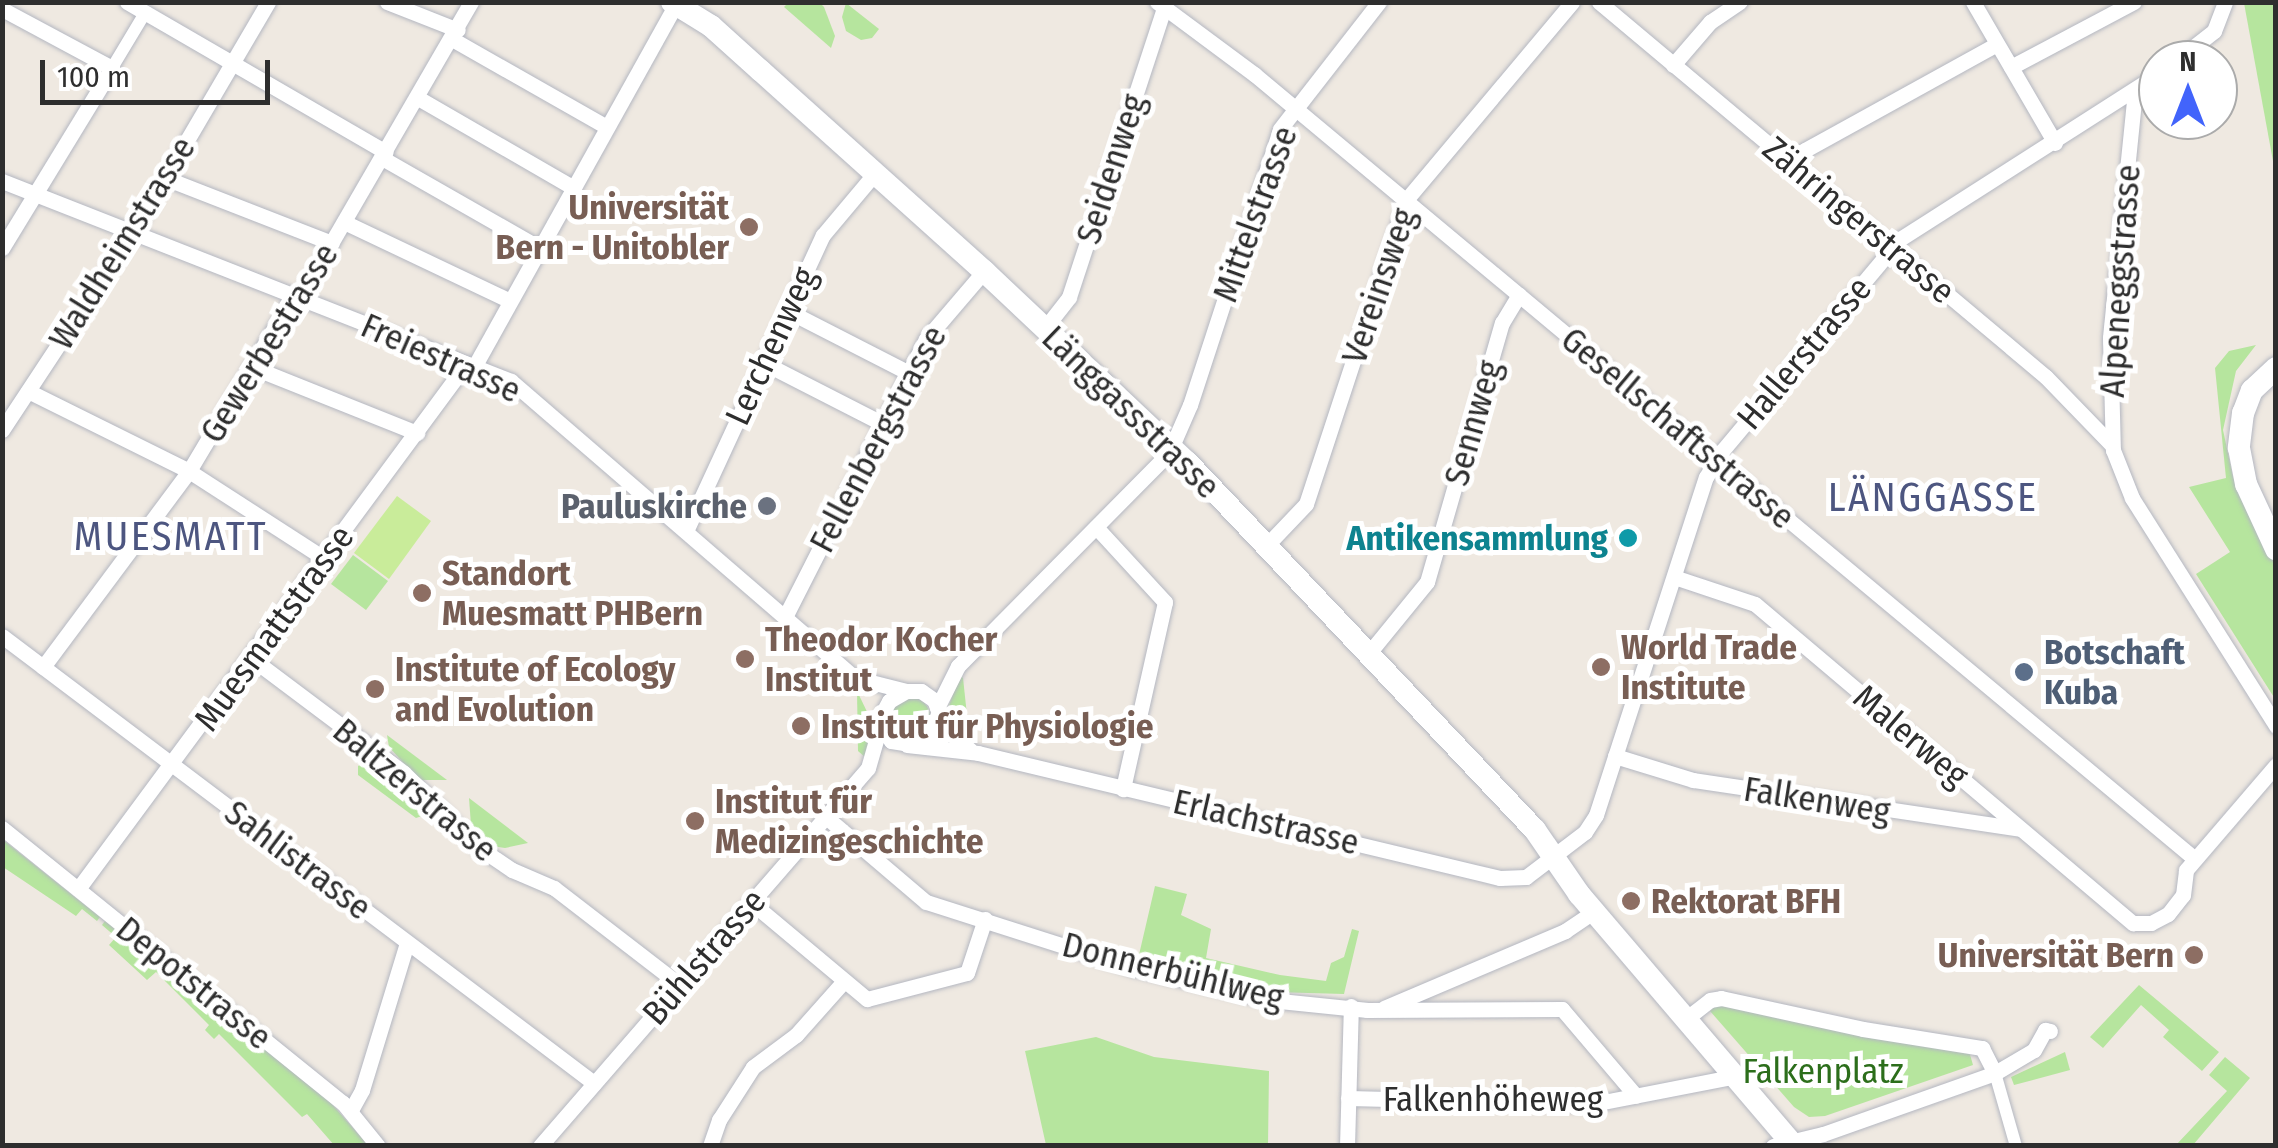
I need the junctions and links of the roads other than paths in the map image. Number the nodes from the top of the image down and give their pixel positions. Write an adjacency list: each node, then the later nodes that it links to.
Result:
1 (127, 2): 15 (street)
2 (387, 2): 16 (street)
3 (471, 2): 16 (street, Gewerbestrasse)
4 (1379, 2): 26 (street, Mittelstrasse)
5 (1572, 2): 36 (street, Vereinsweg)
6 (1598, 2): 20 (street, Zähringerstrasse)
7 (1740, 2): 20 (street)
8 (1973, 2): 18 (street)
9 (2134, 2): 21 (street)
10 (2225, 2): 17 (street)
11 (675, 3): 27 (street, Muesmattstrasse); 31 (main road, Länggassstrasse)
12 (263, 4): 19 (street, Waldheimstrasse)
13 (1163, 4): 26 (street, Gesellschaftsstrasse); 48 (street, Seidenweg)
14 (2, 9): 22 (street)
15 (145, 13): 19 (street); 22 (street)
16 (455, 34): 25 (street, Gewerbestrasse); 27 (street)
17 (2203, 40)
18 (1998, 44): 21 (street); 30 (street)
19 (232, 64): 29 (street); 32 (street, Waldheimstrasse)
20 (1673, 65): 30 (street, Zähringerstrasse)
21 (2011, 67): 28 (street)
22 (112, 68): 35 (street)
23 (2138, 90): 24 (street, Hallerstrasse)
24 (2135, 92): 28 (street, Hallerstrasse); 58 (street, Alpeneggstrasse)
25 (418, 98): 29 (street, Gewerbestrasse); 34 (street)
26 (1294, 108): 36 (street, Gesellschaftsstrasse); 59 (street, Mittelstrasse)
27 (608, 127): 34 (street, Muesmattstrasse)
28 (2055, 143): 42 (street, Hallerstrasse)
29 (384, 155): 37 (street, Gewerbestrasse); 41 (street)
30 (1792, 163): 42 (street, Zähringerstrasse)
31 (875, 173): 43 (main road, Länggassstrasse); 47 (street, Lerchenweg)
32 (165, 178): 38 (street, Waldheimstrasse); 39 (street)
33 (2, 181): 35 (street, Freiestrasse)
34 (574, 188): 41 (street, Muesmattstrasse)
35 (37, 194): 38 (street, Freiestrasse); 40 (street)
36 (1406, 200): 44 (street, Gesellschaftsstrasse); 64 (street, Vereinsweg)
37 (344, 222): 39 (street, Gewerbestrasse); 46 (street)
38 (132, 232): 45 (street, Freiestrasse); 54 (street, Waldheimstrasse)
39 (332, 243): 45 (street, Gewerbestrasse)
40 (2, 248)
41 (540, 248): 46 (street, Muesmattstrasse)
42 (1892, 248): 58 (street, Zähringerstrasse); 60 (street, Hallerstrasse)
43 (984, 271): 48 (main road, Länggassstrasse); 53 (street, Fellenbergstrasse)
44 (1519, 295): 60 (street, Gesellschaftsstrasse); 70 (street, Sennweg)
45 (296, 298): 50 (street, Freiestrasse); 51 (street, Gewerbestrasse)
46 (510, 301): 50 (street, Muesmattstrasse)
47 (788, 311): 49 (street, Lerchenweg); 53 (street)
48 (1046, 328): 59 (main road, Länggassstrasse)
49 (764, 363): 55 (street); 63 (street, Lerchenweg)
50 (470, 365): 57 (street, Muesmattstrasse); 63 (street, Freiestrasse)
51 (252, 367): 57 (street); 61 (street, Gewerbestrasse)
52 (2276, 368): 65 (main road)
53 (908, 373): 55 (street, Fellenbergstrasse)
54 (28, 390): 56 (street, Waldheimstrasse); 61 (street)
55 (882, 424): 68 (street, Fellenbergstrasse)
56 (2, 430)
57 (417, 433): 66 (street, Muesmattstrasse)
58 (2112, 445): 78 (street, Alpeneggstrasse)
59 (1172, 448): 62 (street); 64 (main road, Länggassstrasse)
60 (1715, 462): 67 (street, Hallerstrasse); 90 (street, Gesellschaftsstrasse)
61 (189, 471): 66 (street); 73 (street, Gewerbestrasse)
62 (1096, 527): 72 (street); 85 (street)
63 (686, 531): 68 (street, Freiestrasse)
64 (1266, 546): 70 (main road, Länggassstrasse)
65 (2276, 549)
66 (324, 559): 71 (street, Muesmattstrasse)
67 (1674, 577): 81 (street, Hallerstrasse); 88 (street, Malerweg)
68 (784, 617): 74 (street, Freiestrasse)
69 (2, 636): 73 (street, Sahlistrasse)
70 (1369, 653): 89 (main road, Länggassstrasse)
71 (251, 658): 82 (street, Muesmattstrasse); 97 (street, Baltzerstrasse)
72 (958, 666): 75 (street); 76 (street)
73 (43, 667): 82 (street, Sahlistrasse)
74 (859, 681): 75 (street, Freiestrasse); 77 (street, Freiestrasse)
75 (910, 690): 76 (street); 77 (street)
76 (938, 711): 79 (street); 80 (street)
77 (881, 721): 79 (street); 84 (street, Bühlstrasse)
78 (2276, 726)
79 (906, 745): 80 (street, Erlachstrasse); 84 (street, Bühlstrasse)
80 (973, 752): 85 (street, Erlachstrasse)
81 (1615, 756): 88 (street, Falkenweg); 89 (street, Hallerstrasse)
82 (172, 765): 91 (street, Muesmattstrasse); 95 (street, Sahlistrasse)
83 (2276, 765): 90 (street)
84 (868, 768): 86 (street, Bühlstrasse)
85 (1124, 788): 89 (street, Erlachstrasse)
86 (826, 817): 92 (street, Bühlstrasse); 94 (street, Donnerbühlweg)
87 (2, 828): 91 (street, Depotstrasse)
88 (2022, 830): 90 (street, Malerweg)
89 (1554, 858): 93 (main road)
90 (2195, 860)
91 (78, 889): 107 (street, Depotstrasse)
92 (752, 903): 96 (street); 97 (street, Bühlstrasse)
93 (1595, 911): 99 (street); 100 (main road)
94 (985, 920): 96 (street); 98 (street, Donnerbühlweg)
95 (407, 943): 104 (street, Sahlistrasse); 107 (street)
96 (842, 982): 111 (street)
97 (680, 985): 104 (street, Bühlstrasse)
98 (1351, 1006): 99 (street, Donnerbühlweg); 106 (street, Falkenhöheweg)
99 (1381, 1010): 105 (street, Falkenhöheweg)
100 (1687, 1018): 102 (street); 103 (main road)
101 (2050, 1031): 102 (street)
102 (1995, 1073): 108 (street); 113 (street)
103 (1738, 1076): 105 (street, Falkenhöheweg); 108 (main road)
104 (594, 1083): 110 (street, Bühlstrasse)
105 (1636, 1096): 106 (street, Falkenhöheweg)
106 (1348, 1098): 112 (street, Falkenhöheweg)
107 (351, 1110): 109 (street, Depotstrasse)
108 (1786, 1144)
109 (378, 1146)
110 (540, 1146)
111 (710, 1146)
112 (1347, 1146)
113 (2016, 1146)

